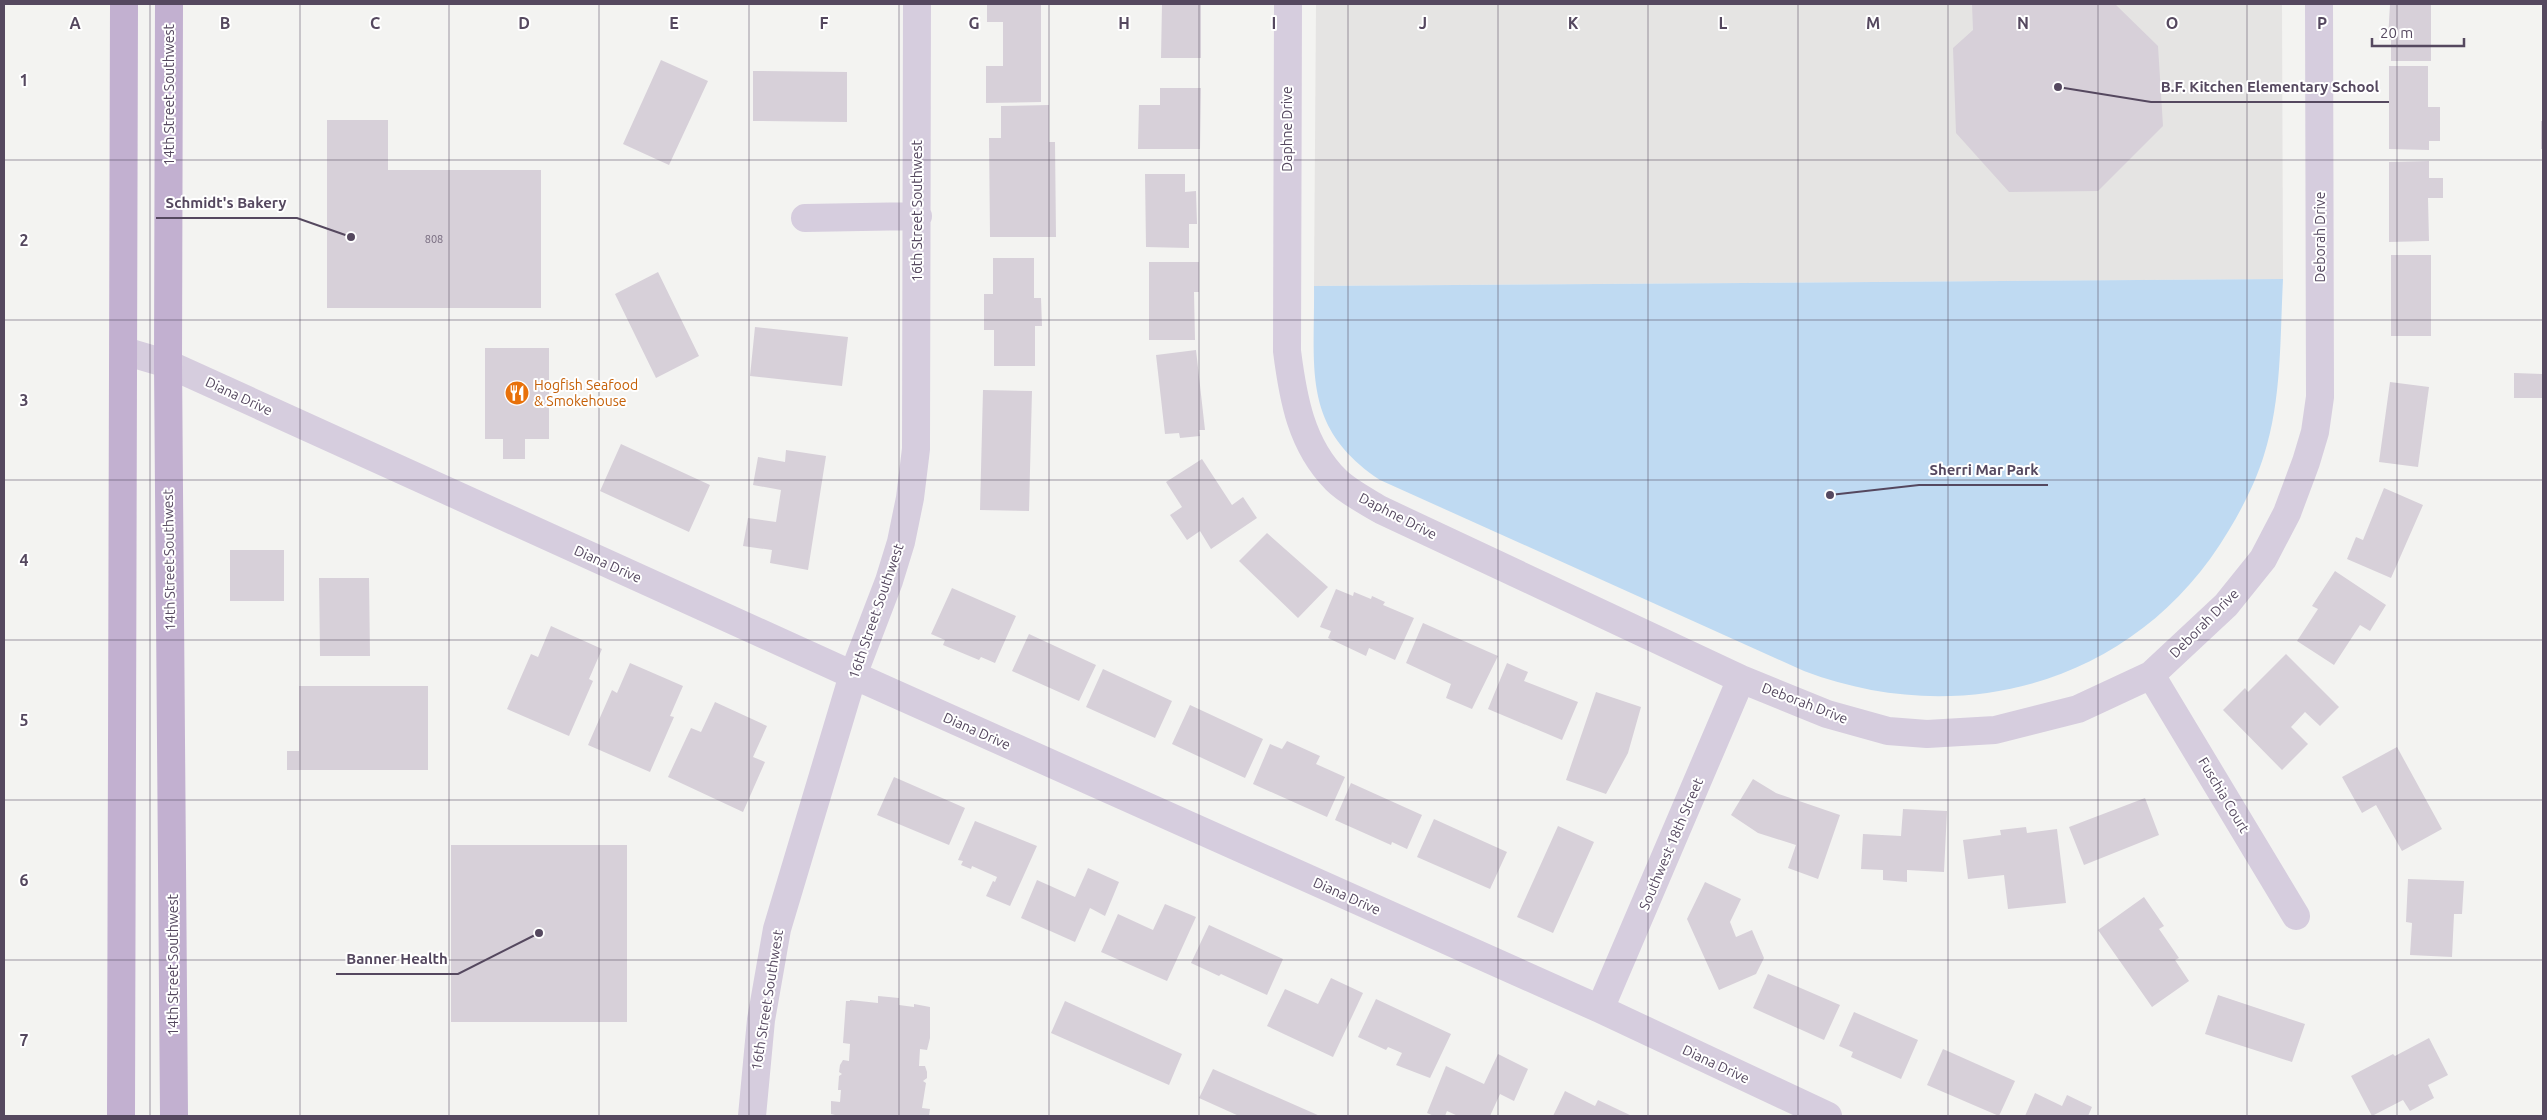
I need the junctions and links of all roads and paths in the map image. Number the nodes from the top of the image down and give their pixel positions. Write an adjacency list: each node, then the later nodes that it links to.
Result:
1 (124, 4): 8 (main road)
2 (169, 4): 9 (main road, 14th Street Southwest)
3 (917, 4): 6 (street, 16th Street Southwest)
4 (1288, 4): 12 (street, Daphne Drive)
5 (2320, 4): 11 (street, Deborah Drive)
6 (918, 216): 7 (street); 10 (street, 16th Street Southwest)
7 (805, 218)
8 (124, 351): 9 (street, Diana Drive); 15 (main road)
9 (168, 364): 10 (street, Diana Drive); 16 (main road, 14th Street Southwest)
10 (853, 675): 14 (street, Diana Drive); 17 (street, 16th Street Southwest)
11 (2151, 675): 12 (street, Deborah Drive); 13 (street, Fuschia Court)
12 (1741, 679): 14 (street, Southwest 18th Street)
13 (2296, 916)
14 (1600, 1009): 18 (street, Diana Drive)
15 (121, 1116)
16 (174, 1116)
17 (752, 1116)
18 (1828, 1116)

